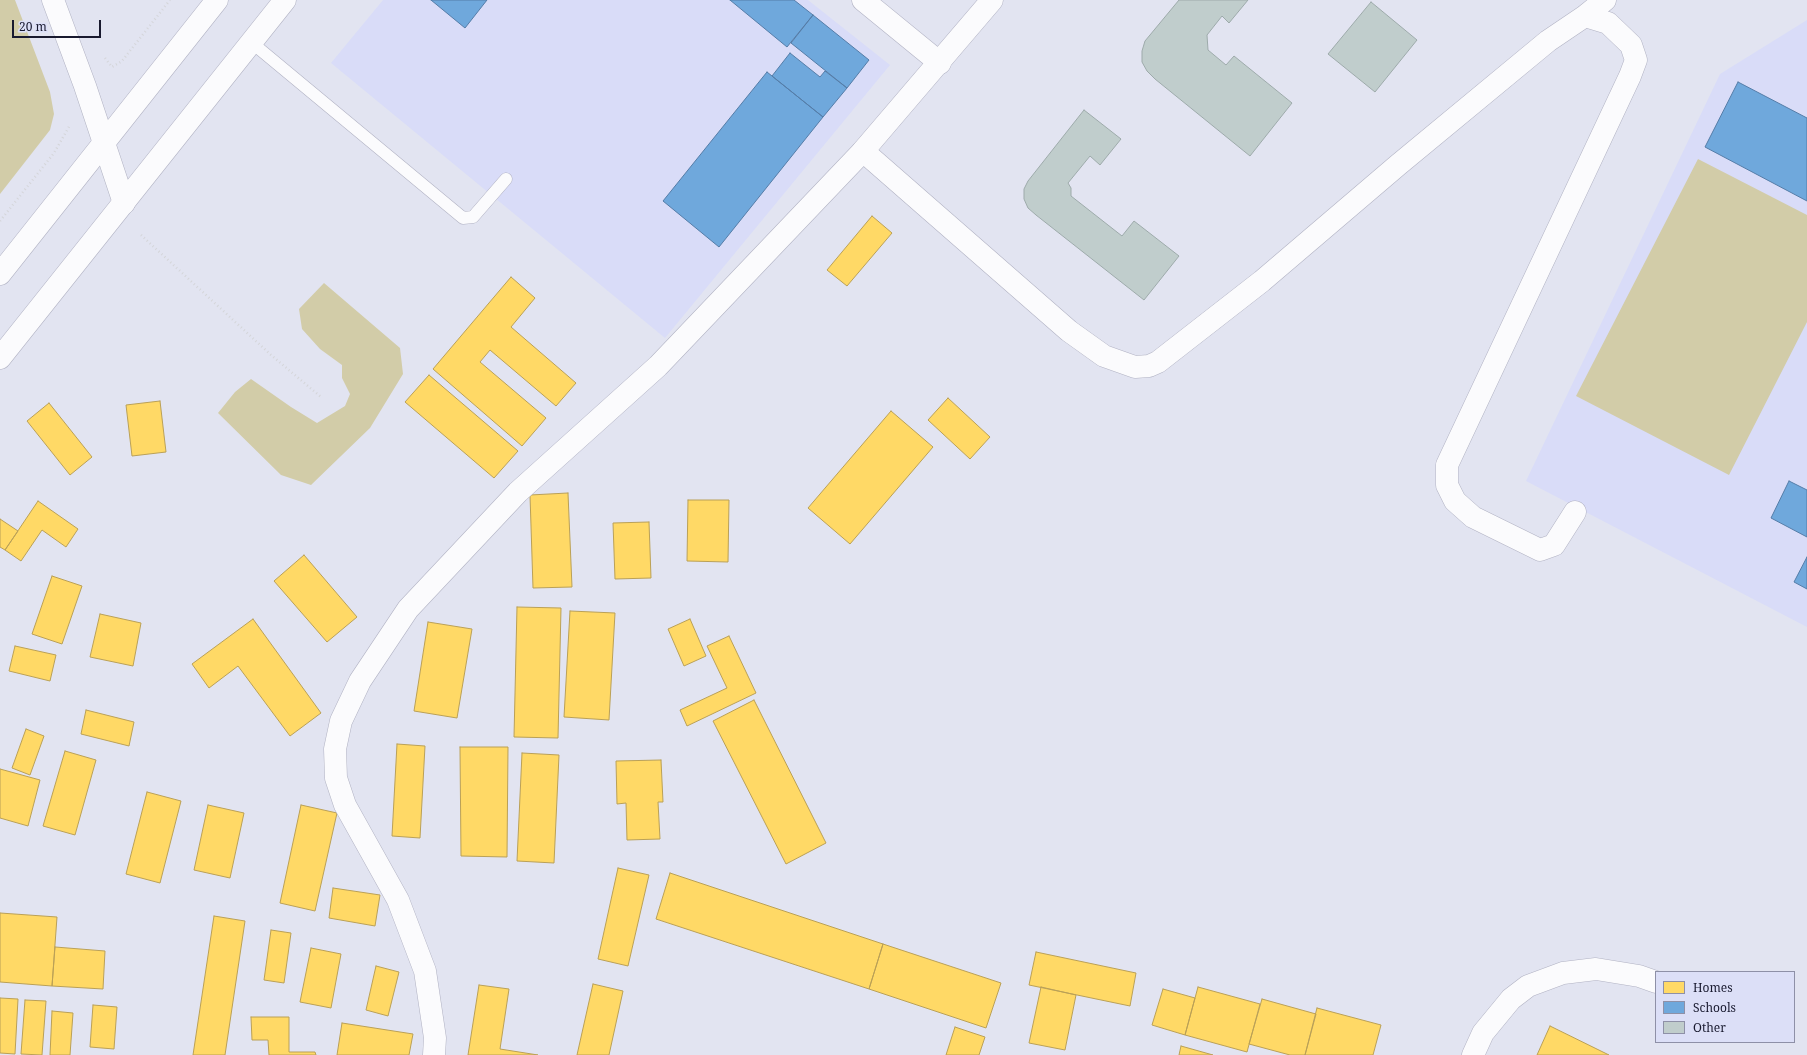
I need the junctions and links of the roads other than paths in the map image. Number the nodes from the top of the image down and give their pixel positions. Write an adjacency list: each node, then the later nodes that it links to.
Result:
1 (53, 0): 10 (street)
2 (217, 0): 10 (street)
3 (285, 0): 8 (street)
4 (863, 0): 9 (street)
5 (992, 0): 9 (street)
6 (1605, 0): 7 (street)
7 (1585, 16): 11 (street); 16 (street)
8 (251, 42): 12 (lane); 13 (street)
9 (940, 63): 11 (street)
10 (104, 143): 13 (street); 14 (street)
11 (862, 151): 18 (street)
12 (506, 179)
13 (124, 203): 15 (street)
14 (0, 274)
15 (0, 358)
16 (1575, 512)
17 (1655, 982): 19 (street)
18 (434, 1055)
19 (1473, 1055)

